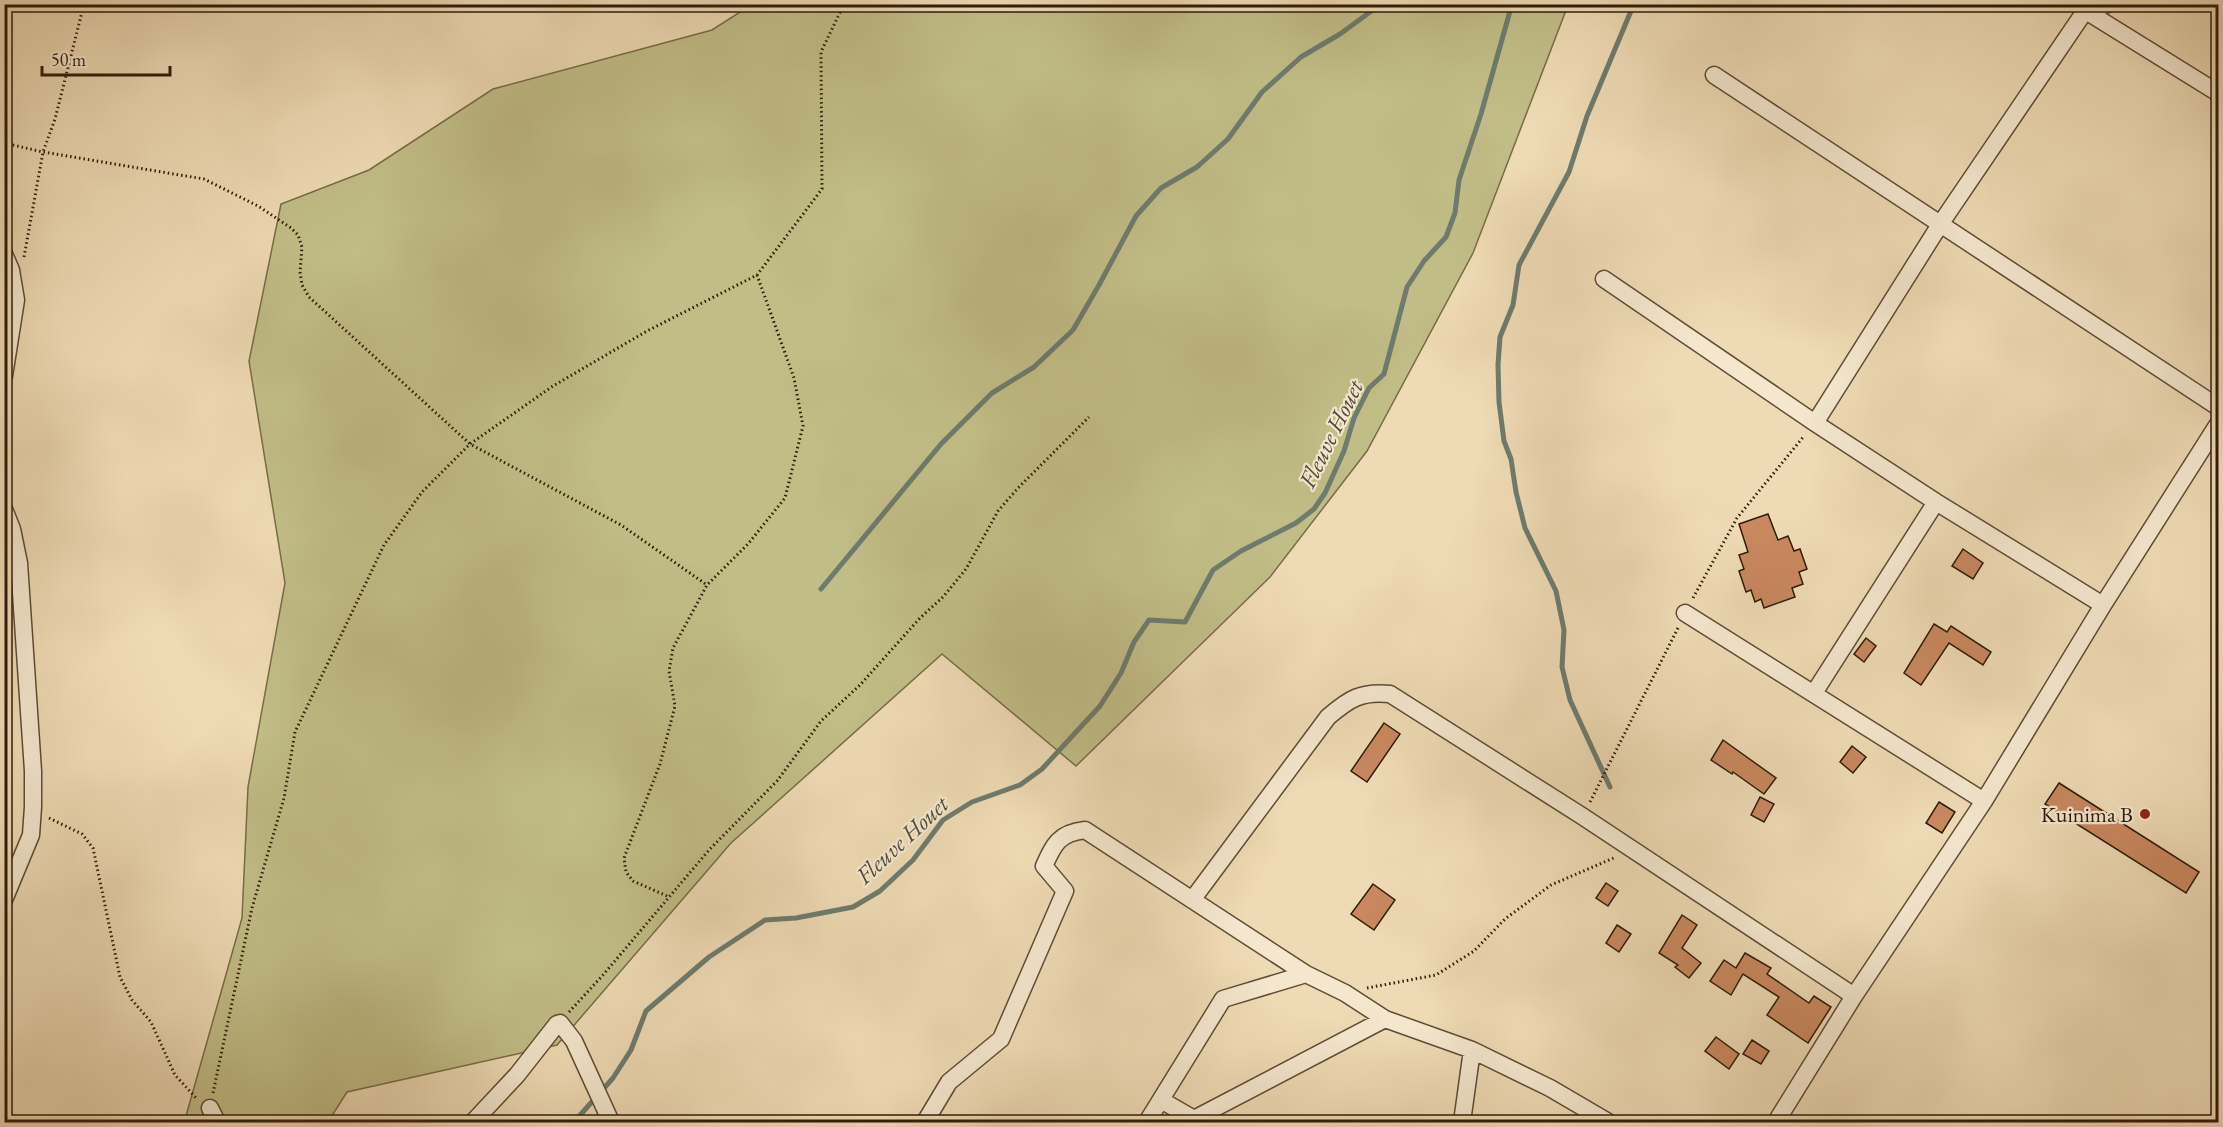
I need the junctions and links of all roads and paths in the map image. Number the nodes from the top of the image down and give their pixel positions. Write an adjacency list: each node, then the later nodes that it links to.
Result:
1 (84, 4): 8 (path)
2 (844, 4): 12 (path)
3 (2108, 4): 4 (street)
4 (2080, 8): 6 (street); 9 (street)
5 (1714, 75): 9 (street)
6 (2218, 93)
7 (4, 143): 8 (path)
8 (43, 152): 11 (path); 19 (path)
9 (1941, 223): 15 (street); 17 (street)
10 (4, 254): 14 (street)
11 (22, 266)
12 (757, 275): 19 (path); 22 (path)
13 (1604, 279): 17 (street)
14 (4, 376)
15 (2218, 407)
16 (1089, 417): 29 (path)
17 (1815, 423): 20 (street)
18 (2218, 424): 23 (street)
19 (470, 444): 22 (path); 39 (path)
20 (1936, 502): 23 (street); 25 (street)
21 (4, 509): 27 (street)
22 (707, 585): 29 (path)
23 (2103, 605): 26 (street)
24 (1685, 613): 25 (street)
25 (1814, 693): 26 (street)
26 (1984, 801): 34 (street)
27 (33, 807): 30 (street); 39 (path)
28 (1633, 850): 31 (street); 33 (path); 34 (street)
29 (667, 897): 36 (path)
30 (4, 900)
31 (1192, 900): 32 (street); 43 (street)
32 (1306, 974): 33 (street); 38 (street)
33 (1345, 993): 35 (street)
34 (1854, 996): 47 (street)
35 (1385, 1019): 37 (street); 41 (street)
36 (557, 1024): 40 (street); 42 (street)
37 (1472, 1050): 45 (street); 46 (street)
38 (1161, 1100): 41 (street); 44 (street)
39 (213, 1115)
40 (608, 1115)
41 (1192, 1121)
42 (473, 1122)
43 (925, 1122)
44 (1147, 1122)
45 (1462, 1122)
46 (1608, 1122)
47 (1776, 1122)

